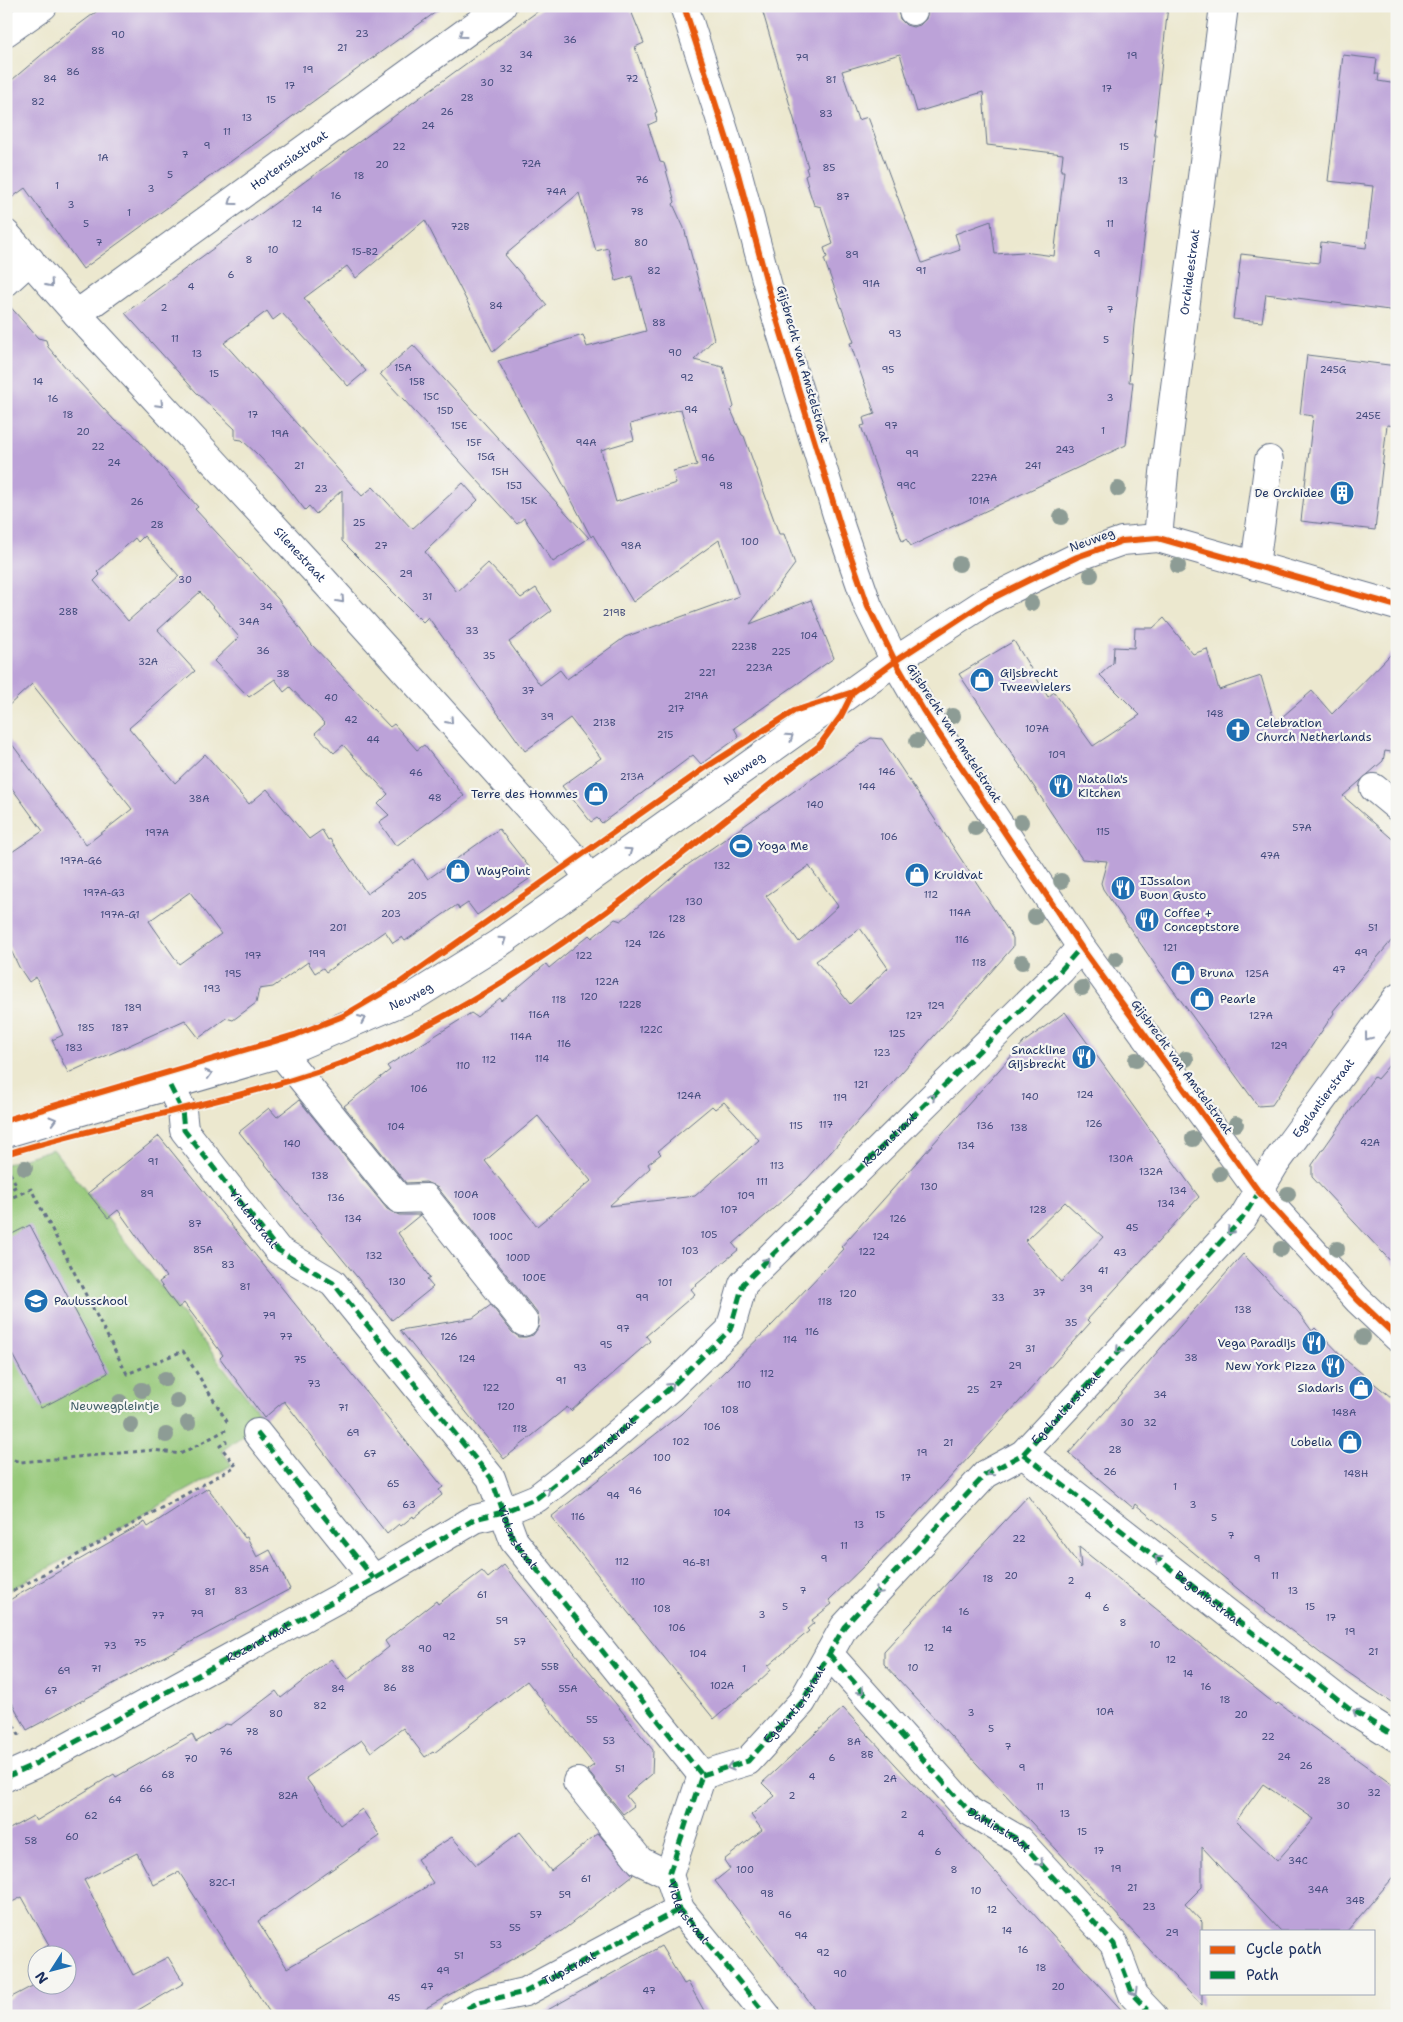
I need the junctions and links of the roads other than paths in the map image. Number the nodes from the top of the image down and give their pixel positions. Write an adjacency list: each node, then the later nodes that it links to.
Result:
1 (43, 6): 5 (street)
2 (502, 6): 9 (street, Hortensiastraat, one-way to 9)
3 (684, 6): 14 (street, Gijsbrecht van Amstelstraat)
4 (1224, 6): 11 (street, Orchideestraat)
5 (6, 32)
6 (6, 234): 7 (street, Silenestraat)
7 (30, 260): 8 (street); 9 (street, Silenestraat, one-way to 9)
8 (6, 282)
9 (77, 314): 17 (street, Silenestraat, one-way to 17)
10 (1269, 460): 12 (street)
11 (1158, 538): 12 (street, Neuweg); 14 (street, Neuweg)
12 (1254, 566): 13 (street, Neuweg)
13 (1397, 606)
14 (895, 661): 17 (street, Neuweg, one-way to 14); 18 (street, Gijsbrecht van Amstelstraat)
15 (1374, 788): 16 (street)
16 (1397, 807)
17 (589, 879): 20 (street, Neuweg, one-way to 17)
18 (1082, 947): 23 (street, Gijsbrecht van Amstelstraat); 28 (street, Rozenstraat, one-way to 18)
19 (1397, 998): 23 (street, Egelantierstraat, one-way to 23)
20 (281, 1053): 21 (street, Neuweg, one-way to 20); 24 (street)
21 (170, 1086): 22 (street, Neuweg, one-way to 21); 28 (street, Violenstraat)
22 (6, 1133)
23 (1258, 1192): 25 (street, Gijsbrecht van Amstelstraat); 27 (street, Egelantierstraat, one-way to 27)
24 (524, 1322)
25 (1397, 1337)
26 (257, 1433): 29 (street)
27 (1023, 1454): 30 (street, Egelantierstraat, one-way to 30); 31 (street, Begoniastraat, one-way to 27)
28 (503, 1512): 29 (street, Rozenstraat); 32 (street, Violenstraat)
29 (374, 1579): 33 (street, Rozenstraat)
30 (829, 1654): 32 (street, Egelantierstraat, one-way to 32); 39 (street, Dahliastraat, one-way to 39)
31 (1397, 1738)
32 (702, 1775): 35 (street, Violenstraat)
33 (6, 1777)
34 (577, 1782): 35 (street)
35 (669, 1875): 36 (street, Violenstraat)
36 (680, 1909): 37 (street, Tulpstraat); 38 (street, Violenstraat)
37 (454, 2016)
38 (767, 2016)
39 (1153, 2016)

